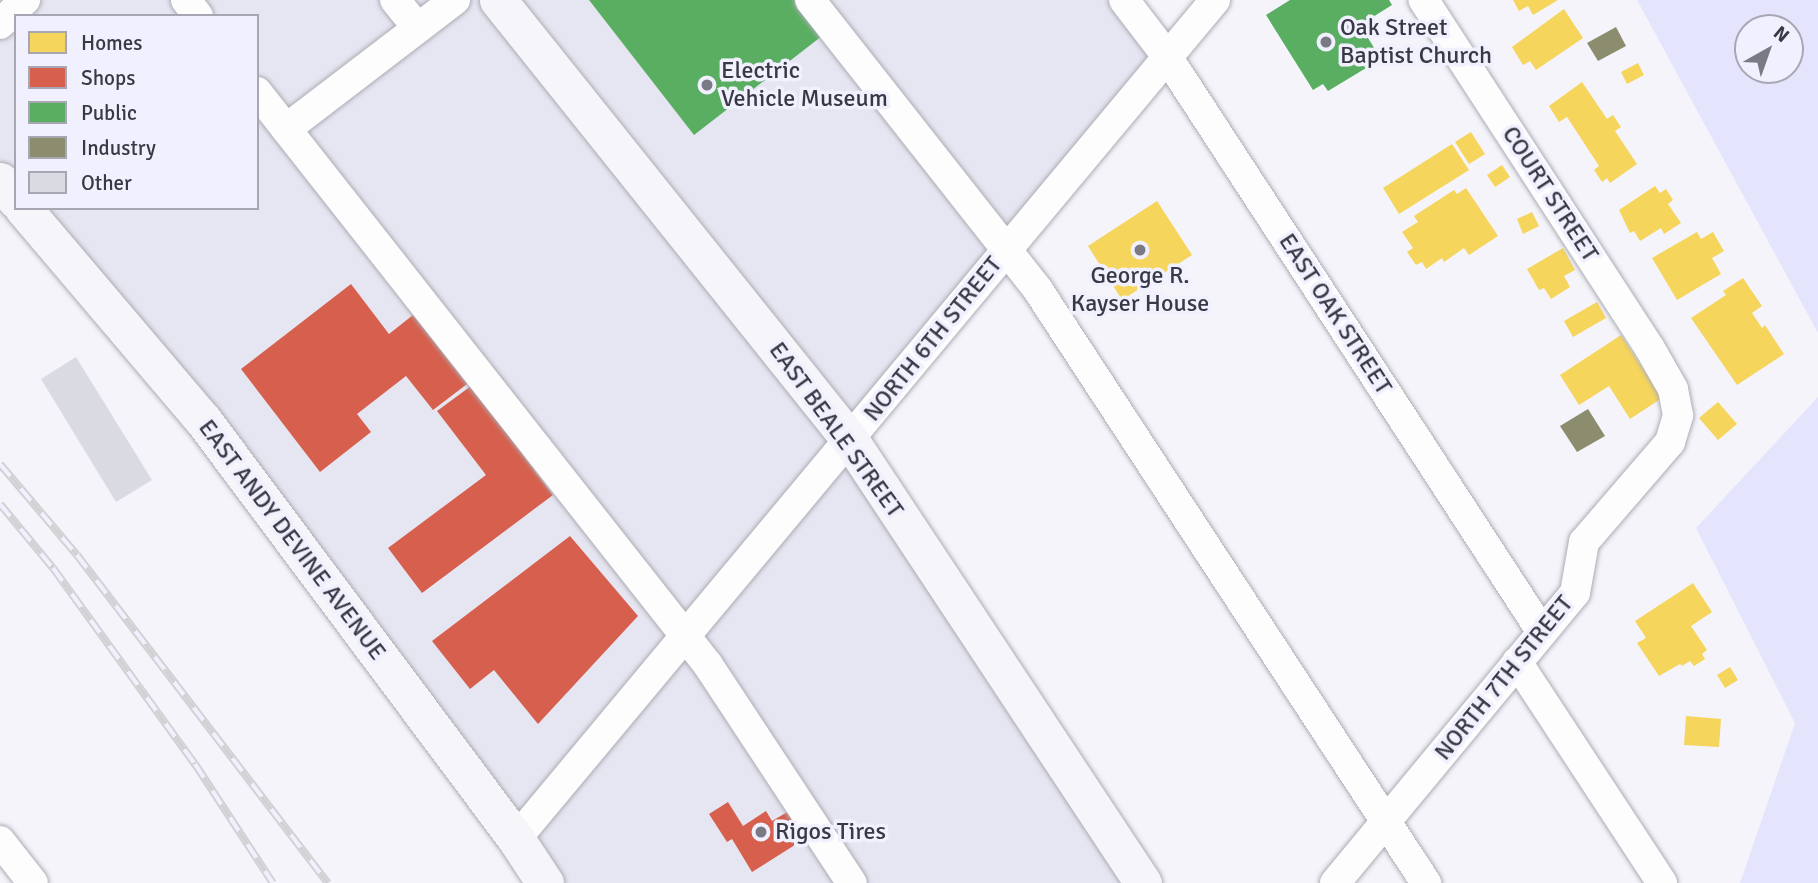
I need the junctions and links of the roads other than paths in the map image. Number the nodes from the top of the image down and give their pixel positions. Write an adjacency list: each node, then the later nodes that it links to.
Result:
1 (25, 0): 9 (street)
2 (396, 0): 10 (street)
3 (455, 0): 10 (street)
4 (498, 0): 19 (main road, EAST BEALE STREET)
5 (810, 0): 17 (street)
6 (1124, 0): 11 (street, EAST OAK STREET)
7 (1214, 0): 11 (street, NORTH 6TH STREET)
8 (1424, 0): 18 (street, COURT STREET)
9 (0, 24)
10 (418, 28): 13 (street)
11 (1166, 55): 17 (street, NORTH 6TH STREET); 20 (street, EAST OAK STREET)
12 (259, 95): 13 (street)
13 (286, 129): 21 (street)
14 (0, 181): 15 (main road)
15 (14, 198)
16 (25, 210): 24 (main road, EAST ANDY DEVINE AVENUE)
17 (1006, 250): 19 (street, NORTH 6TH STREET); 23 (street)
18 (1673, 389): 20 (street, NORTH 7TH STREET)
19 (850, 440): 21 (street, NORTH 6TH STREET); 29 (main road, EAST BEALE STREET)
20 (1542, 632): 22 (street, NORTH 7TH STREET)
21 (685, 637): 24 (street, NORTH 6TH STREET); 28 (street)
22 (1517, 662): 23 (street, NORTH 7TH STREET); 32 (street)
23 (1387, 821): 30 (street, NORTH 7TH STREET); 31 (street)
24 (516, 839): 27 (main road, EAST ANDY DEVINE AVENUE)
25 (0, 841): 26 (street)
26 (33, 883)
27 (545, 883)
28 (852, 883)
29 (1143, 883)
30 (1335, 883)
31 (1426, 883)
32 (1661, 883)

